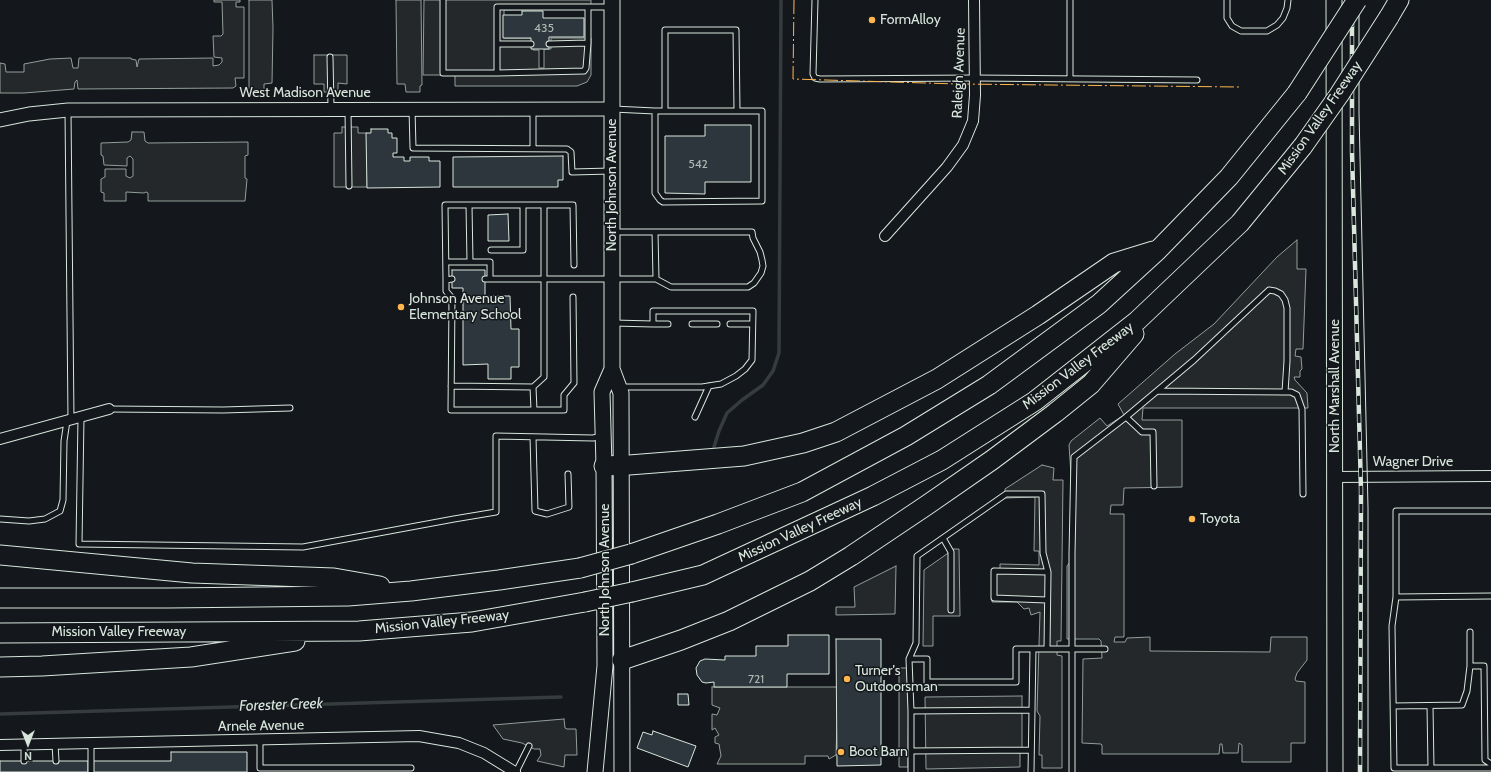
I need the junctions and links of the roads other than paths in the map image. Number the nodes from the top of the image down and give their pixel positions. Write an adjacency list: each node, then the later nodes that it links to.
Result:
1 (443, 0): 19 (lane)
2 (497, 0): 12 (lane)
3 (815, 0): 20 (lane)
4 (974, 0): 20 (street, Raleigh Avenue)
5 (1070, 0): 21 (lane)
6 (1227, 0): 7 (lane)
7 (1288, 0)
8 (1334, 0): 81 (main road, North Marshall Avenue)
9 (1357, 0): 43 (highway, bridge)
10 (1399, 0): 47 (highway, Mission Valley Freeway, bridge)
11 (612, 4): 13 (lane); 27 (main road, North Johnson Avenue)
12 (497, 7): 13 (lane); 14 (lane)
13 (588, 7): 17 (lane)
14 (497, 44): 15 (lane); 19 (lane)
15 (531, 44)
16 (549, 44): 17 (lane)
17 (588, 44): 19 (lane)
18 (330, 57): 23 (lane)
19 (497, 74)
20 (975, 78): 21 (lane); 41 (street, Raleigh Avenue)
21 (1070, 79): 22 (lane)
22 (1197, 80)
23 (331, 109): 24 (street, West Madison Avenue); 28 (street, West Madison Avenue)
24 (348, 109): 25 (street, West Madison Avenue); 35 (lane)
25 (412, 109): 26 (street, West Madison Avenue); 33 (lane)
26 (532, 109): 27 (street, West Madison Avenue); 33 (lane)
27 (612, 109): 29 (lane); 34 (main road, North Johnson Avenue)
28 (68, 110): 32 (street, West Madison Avenue); 74 (lane)
29 (655, 110): 30 (lane); 31 (lane)
30 (665, 110): 31 (lane); 31 (lane)
31 (737, 111)
32 (0, 120)
33 (532, 148): 34 (lane)
34 (612, 171): 39 (main road, North Johnson Avenue)
35 (349, 186)
36 (469, 205): 37 (lane); 44 (lane); 45 (lane)
37 (523, 205): 38 (lane); 42 (lane)
38 (544, 205): 46 (lane); 49 (lane)
39 (612, 232): 40 (lane); 50 (main road, North Johnson Avenue)
40 (655, 232): 51 (lane); 51 (lane)
41 (885, 236)
42 (491, 250)
43 (1158, 250): 78 (highway); 90 (highway, bridge)
44 (446, 262): 45 (lane); 52 (lane)
45 (470, 262): 49 (lane)
46 (574, 265)
47 (1188, 273): 97 (highway, Mission Valley Freeway, bridge); 105 (highway)
48 (452, 279): 52 (lane)
49 (544, 279): 50 (lane); 64 (lane)
50 (612, 279): 51 (lane); 54 (main road, North Johnson Avenue)
51 (656, 279)
52 (446, 280): 62 (lane)
53 (574, 297): 70 (lane)
54 (612, 323): 55 (lane); 61 (main road, North Johnson Avenue)
55 (653, 324): 56 (lane); 60 (lane)
56 (668, 324)
57 (692, 324): 58 (lane)
58 (717, 324)
59 (730, 324): 60 (lane)
60 (752, 324): 63 (lane)
61 (612, 370): 65 (main road, North Johnson Avenue); 75 (main road, North Johnson Avenue)
62 (451, 386): 64 (lane); 70 (lane)
63 (709, 386): 65 (lane); 72 (lane)
64 (534, 387): 70 (lane)
65 (618, 387): 78 (main road, North Johnson Avenue)
66 (1158, 391): 67 (lane); 67 (lane); 73 (lane)
67 (1285, 392): 83 (lane)
68 (290, 408): 69 (lane)
69 (109, 409): 71 (street)
70 (534, 410)
71 (81, 417): 74 (street); 76 (lane)
72 (695, 417)
73 (1126, 417): 82 (lane); 102 (lane)
74 (69, 420): 77 (street); 85 (lane)
75 (604, 436): 76 (lane); 78 (main road, North Johnson Avenue)
76 (534, 437): 79 (lane)
77 (0, 439)
78 (613, 466): 105 (main road, North Johnson Avenue); 128 (main road, North Johnson Avenue)
79 (568, 474)
80 (1491, 476): 81 (street, Wagner Drive)
81 (1335, 477): 133 (main road, North Marshall Avenue)
82 (1154, 486)
83 (1303, 494)
84 (1491, 511): 92 (lane)
85 (0, 519)
86 (943, 538): 88 (lane); 96 (lane); 104 (lane)
87 (0, 555): 90 (highway)
88 (1048, 572): 95 (lane); 95 (lane)
89 (0, 587): 94 (highway)
90 (411, 591): 94 (highway)
91 (1491, 596): 92 (lane)
92 (1396, 597): 108 (lane)
93 (0, 598): 94 (highway)
94 (168, 598)
95 (1047, 600): 101 (lane)
96 (951, 610)
97 (359, 631): 99 (highway, Mission Valley Freeway); 107 (highway)
98 (1470, 632): 106 (lane)
99 (0, 633)
100 (1033, 649): 101 (lane); 104 (lane); 111 (lane)
101 (1048, 649): 102 (lane)
102 (1072, 649): 103 (lane); 132 (lane)
103 (1105, 649)
104 (909, 659): 110 (lane)
105 (622, 660): 129 (main road, North Johnson Avenue)
106 (1470, 666): 109 (lane); 122 (lane)
107 (0, 667)
108 (1393, 706): 109 (lane); 124 (lane)
109 (1430, 706): 124 (lane)
110 (911, 710): 111 (lane); 119 (lane)
111 (1032, 710): 118 (lane)
112 (260, 740): 113 (street, Arnele Avenue); 123 (lane); 127 (street, Arnele Avenue)
113 (91, 743): 114 (street, Arnele Avenue); 126 (lane)
114 (55, 744): 116 (street, Arnele Avenue); 121 (lane)
115 (0, 745): 116 (street, Arnele Avenue)
116 (24, 745): 120 (lane)
117 (529, 746): 127 (lane)
118 (1030, 750): 119 (lane); 131 (lane)
119 (911, 751): 130 (lane)
120 (24, 761)
121 (56, 761)
122 (1491, 764)
123 (411, 768)
124 (1431, 768): 125 (lane)
125 (1491, 768)
126 (91, 772)
127 (516, 772)
128 (595, 772)
129 (622, 772)
130 (911, 772)
131 (1031, 772)
132 (1072, 772)
133 (1335, 772)

